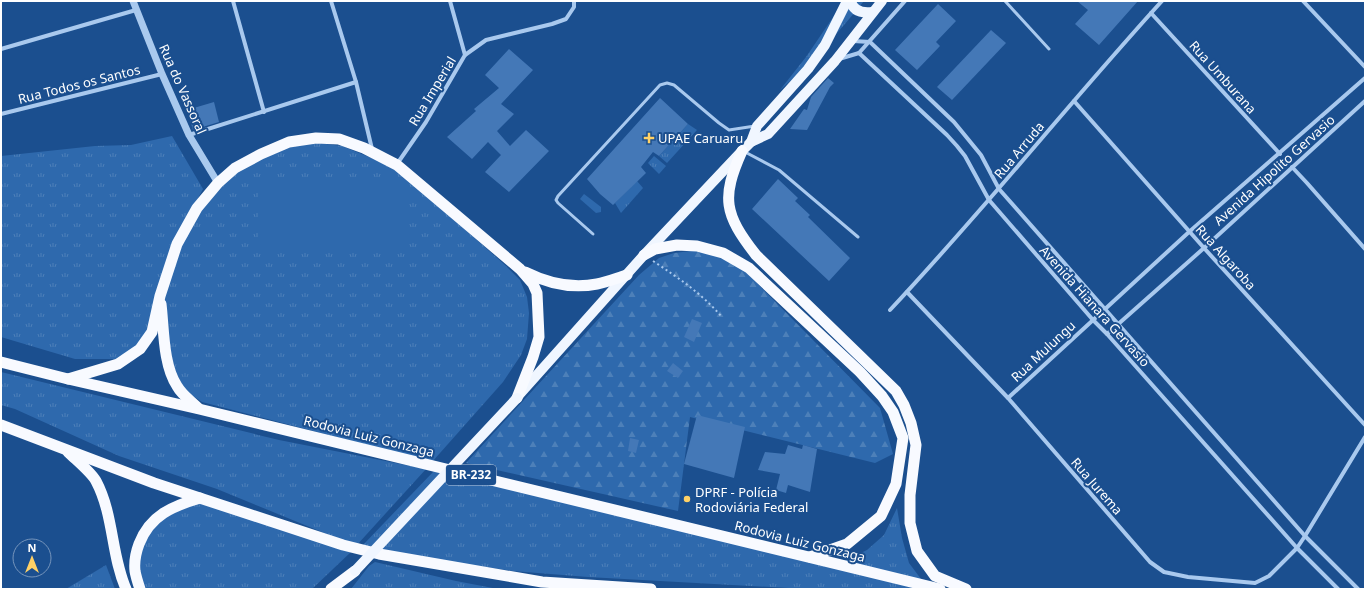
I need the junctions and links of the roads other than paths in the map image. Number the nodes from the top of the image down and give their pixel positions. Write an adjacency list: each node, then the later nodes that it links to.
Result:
1 (133, 1): 13 (street, Rua do Vassoral)
2 (233, 1): 29 (street)
3 (332, 1): 26 (street)
4 (450, 1): 21 (street)
5 (574, 1): 21 (street, Rua Imperial)
6 (847, 1): 31 (main road)
7 (851, 1): 14 (main road)
8 (882, 1): 14 (main road)
9 (905, 1): 17 (street)
10 (1005, 1): 19 (lane)
11 (1162, 1): 15 (street, Rua Arruda)
12 (1303, 1): 23 (street)
13 (136, 10): 18 (street); 24 (street, Rua do Vassoral)
14 (872, 12): 16 (main road)
15 (1151, 13): 27 (street, Rua Arruda); 36 (street, Rua Umburana)
16 (850, 40): 17 (street); 22 (main road)
17 (870, 42): 20 (street); 40 (street, Avenida Hianara Gervasio)
18 (1, 49)
19 (1049, 49)
20 (859, 53): 22 (street); 41 (street, Avenida Hianara Gervasio)
21 (465, 55): 37 (street, Rua Imperial)
22 (835, 61): 33 (main road)
23 (1365, 67)
24 (162, 74): 30 (street, Rua Todos os Santos); 32 (street, Rua do Vassoral)
25 (1365, 78): 36 (street, Rua Mulungu)
26 (356, 82): 29 (street); 35 (street)
27 (1074, 101): 40 (street, Rua Arruda); 42 (street, Rua Algaroba)
28 (1365, 101): 38 (street, Avenida Hipolito Gervasio)
29 (264, 112): 32 (street)
30 (1, 114)
31 (757, 126): 33 (main road); 43 (lane)
32 (189, 135): 39 (street, Rua do Vassoral)
33 (751, 142): 34 (main road)
34 (742, 151): 44 (lane); 47 (main road); 80 (highway)
35 (373, 152): 37 (highway); 39 (highway)
36 (1280, 154): 42 (street, Rua Mulungu)
37 (397, 165): 48 (highway)
38 (1292, 167): 45 (street, Avenida Hipolito Gervasio); 46 (street)
39 (218, 183): 51 (highway)
40 (1000, 189): 41 (street, Rua Arruda); 52 (street, Avenida Hianara Gervasio)
41 (989, 200): 50 (street, Rua Arruda); 54 (street, Avenida Hianara Gervasio)
42 (1189, 232): 45 (street, Rua Algaroba); 52 (street, Rua Mulungu)
43 (593, 234)
44 (858, 237)
45 (1204, 248): 55 (street, Avenida Hipolito Gervasio); 62 (street, Rua Algaroba)
46 (1365, 249)
47 (644, 255): 49 (main road); 69 (highway)
48 (520, 269): 49 (highway); 59 (highway)
49 (627, 275): 59 (main road)
50 (907, 292): 53 (street, Rua Arruda); 60 (street, Rua Jurema)
51 (160, 296): 58 (highway); 61 (highway)
52 (1106, 308): 54 (street, Rua Mulungu); 55 (street, Avenida Hianara Gervasio)
53 (890, 310)
54 (1092, 320): 56 (street, Avenida Hianara Gervasio); 60 (street, Rua Mulungu)
55 (1118, 323): 56 (street, Avenida Hipolito Gervasio); 67 (street, Avenida Hianara Gervasio)
56 (1107, 334): 68 (street, Avenida Hianara Gervasio)
57 (1, 362): 58 (highway, Rodovia Luiz Gonzaga / BR-232)
58 (68, 379): 61 (highway, Rodovia Luiz Gonzaga / BR-232)
59 (517, 398): 70 (main road, bridge)
60 (1008, 398): 68 (street, Rua Jurema)
61 (199, 409): 69 (highway, Rodovia Luiz Gonzaga / BR-232)
62 (1365, 425)
63 (1, 426): 65 (highway)
64 (1365, 437): 67 (street, Rua Jurema)
65 (65, 449): 66 (highway); 72 (highway)
66 (200, 498): 71 (highway); 73 (highway)
67 (1305, 536): 68 (street, Rua Jurema); 82 (street, Avenida Hianara Gervasio)
68 (1296, 548): 81 (street, Avenida Hianara Gervasio)
69 (810, 557): 79 (highway, Rodovia Luiz Gonzaga / BR-232)
70 (355, 571): 74 (highway); 75 (main road); 76 (highway)
71 (542, 582): 77 (highway); 78 (highway)
72 (126, 589)
73 (140, 589)
74 (331, 589)
75 (337, 589)
76 (343, 589)
77 (555, 589)
78 (650, 589)
79 (940, 589)
80 (966, 589)
81 (1338, 589)
82 (1358, 589)

